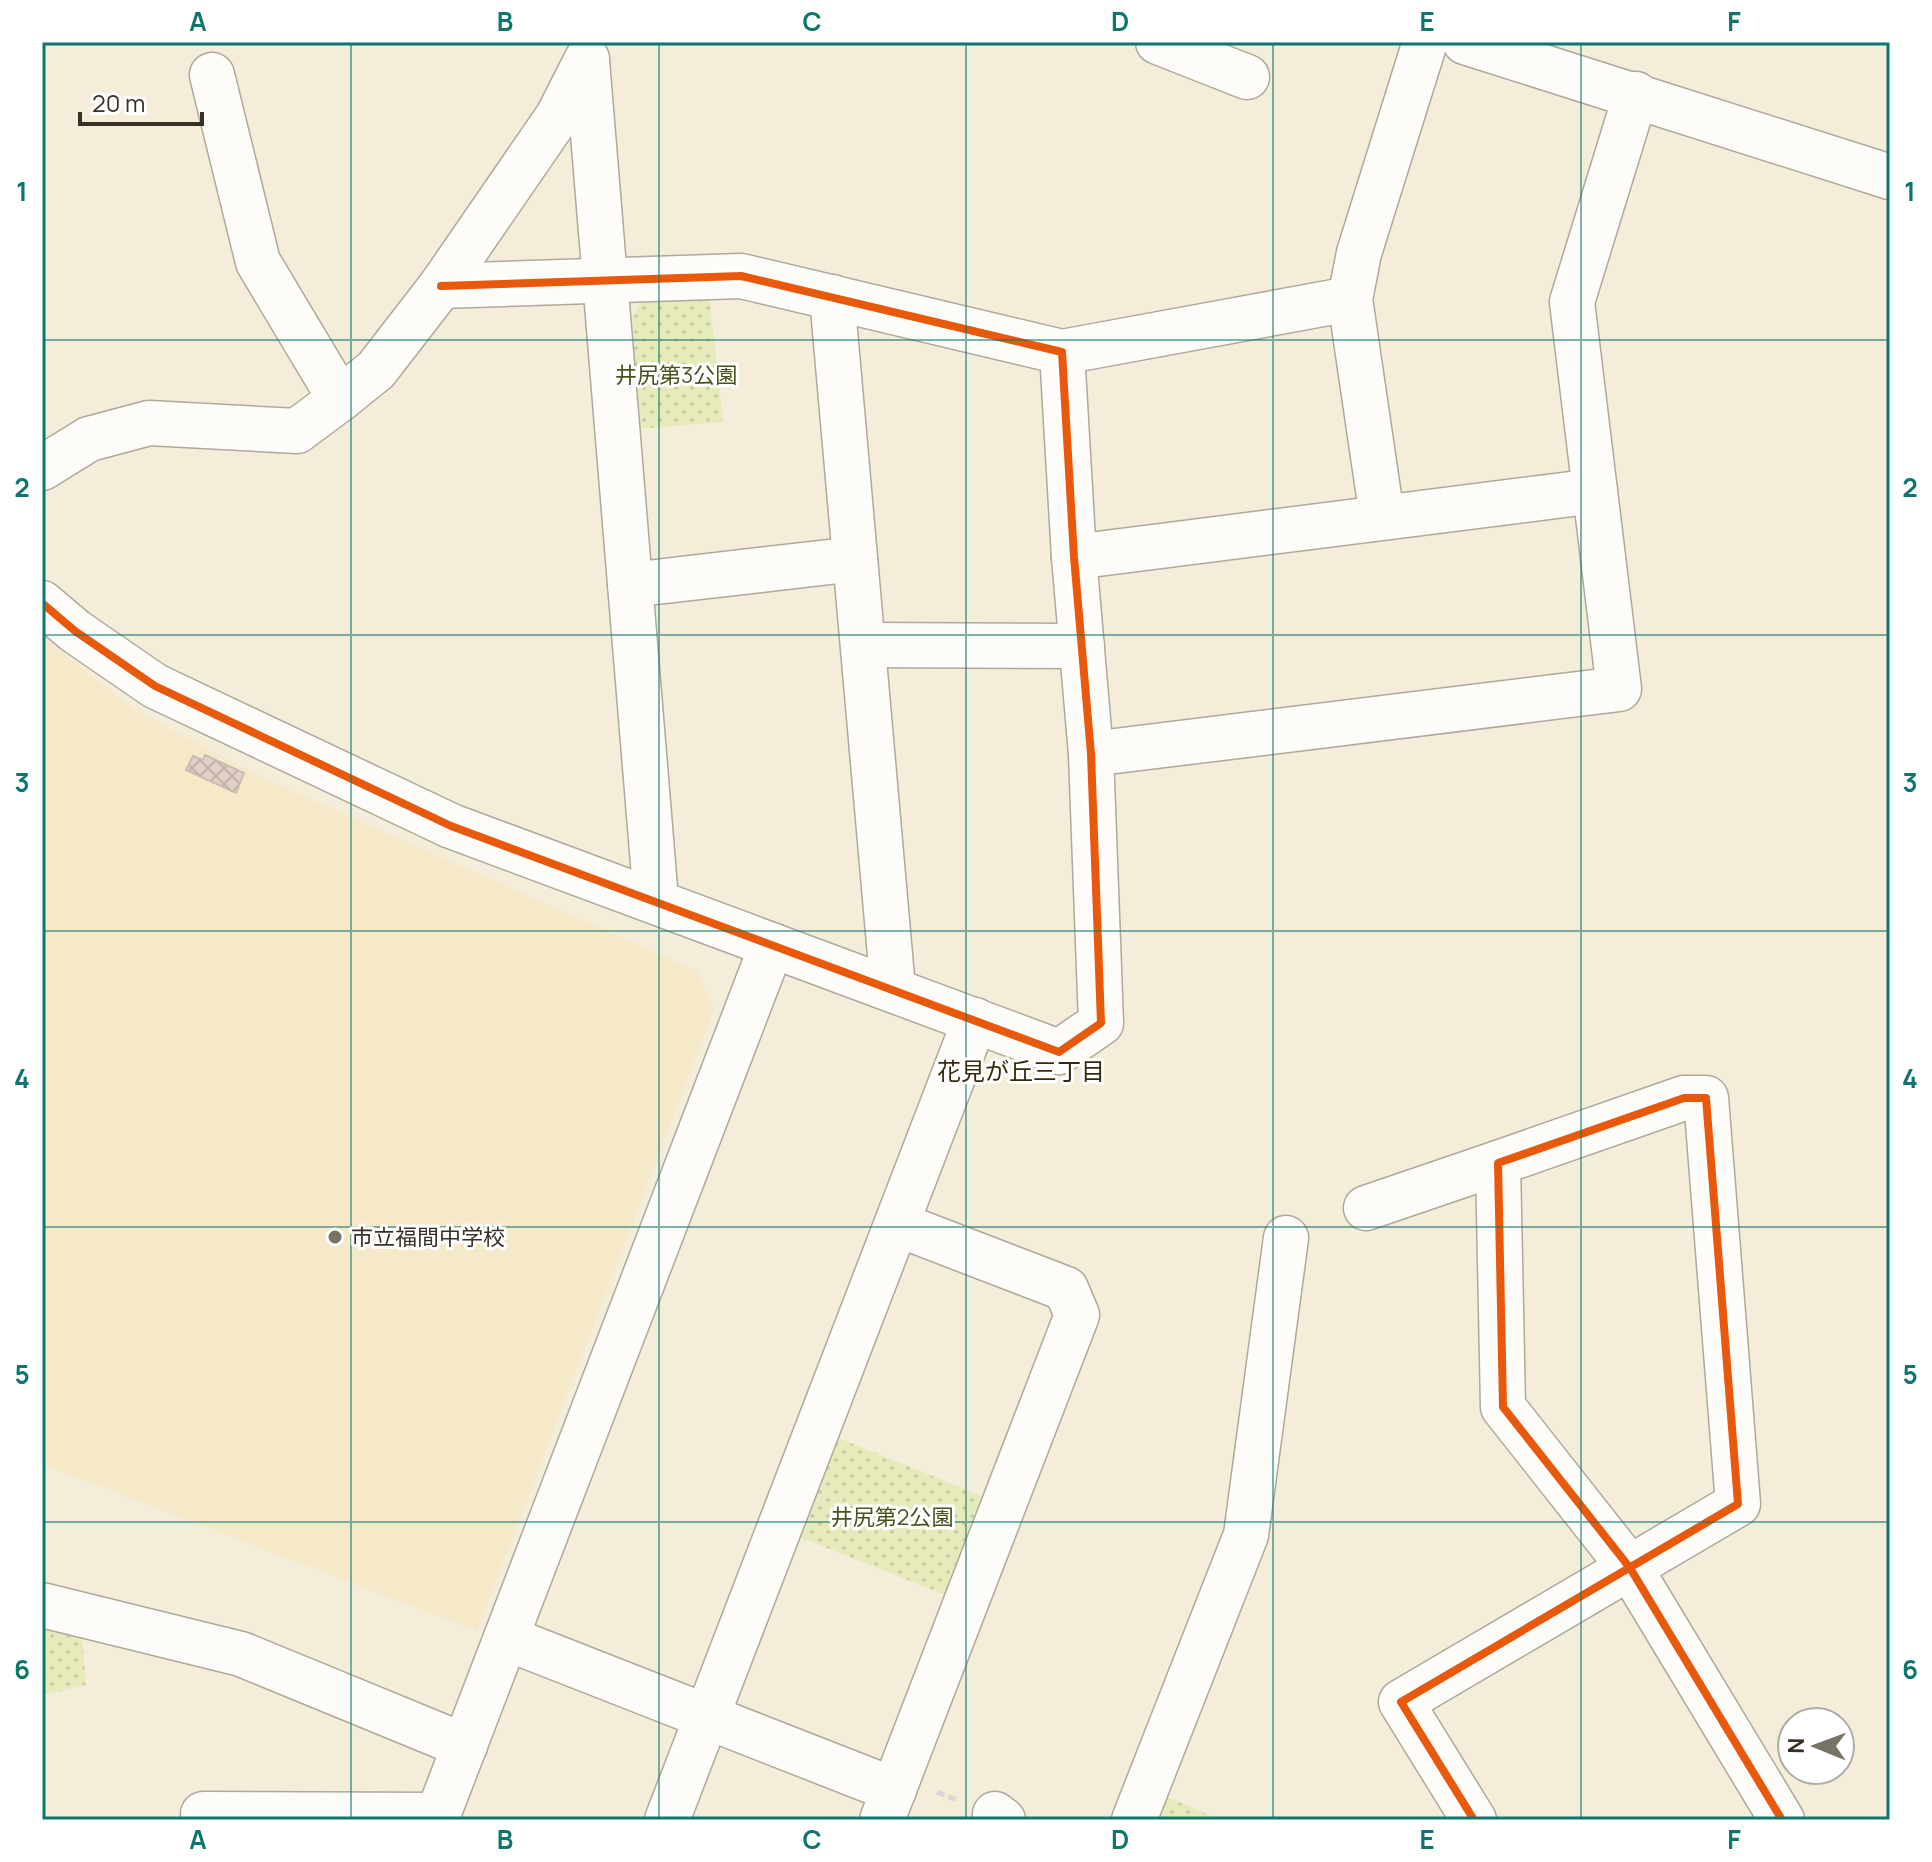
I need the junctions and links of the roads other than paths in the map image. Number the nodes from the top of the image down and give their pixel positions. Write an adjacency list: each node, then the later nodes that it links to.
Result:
1 (1158, 42): 5 (street)
2 (1425, 42): 12 (street)
3 (1465, 42): 7 (street)
4 (590, 52): 9 (street); 10 (street)
5 (1225, 60)
6 (212, 75): 14 (street)
7 (1636, 94): 8 (street); 16 (street)
8 (1890, 177)
9 (606, 280): 10 (street); 11 (street); 20 (street)
10 (441, 286): 14 (street)
11 (832, 297): 13 (street); 19 (street)
12 (1350, 299): 13 (street); 17 (street)
13 (1062, 352): 18 (street)
14 (340, 399): 15 (street)
15 (42, 468)
16 (1595, 491): 17 (street); 24 (street)
17 (1382, 517): 18 (street)
18 (1074, 557): 23 (street)
19 (855, 559): 20 (street); 22 (street)
20 (630, 585): 25 (street)
21 (42, 603): 25 (street)
22 (863, 645): 23 (street); 27 (street)
23 (1082, 646): 24 (street)
24 (1091, 754): 28 (street)
25 (656, 900): 26 (street)
26 (772, 945): 27 (street); 35 (street)
27 (893, 989): 28 (street)
28 (975, 1020): 31 (street)
29 (1498, 1163): 30 (street); 33 (street); 33 (street)
30 (1366, 1208)
31 (897, 1224): 36 (street); 38 (street)
32 (1286, 1238): 42 (street)
33 (1630, 1568): 43 (street); 44 (street)
34 (42, 1605): 37 (street)
35 (506, 1638): 36 (street); 37 (street)
36 (707, 1716): 38 (street); 41 (street)
37 (465, 1746): 40 (street)
38 (891, 1796)
39 (203, 1814): 40 (street)
40 (437, 1817)
41 (667, 1820)
42 (1134, 1820)
43 (1474, 1820)
44 (1782, 1820)

